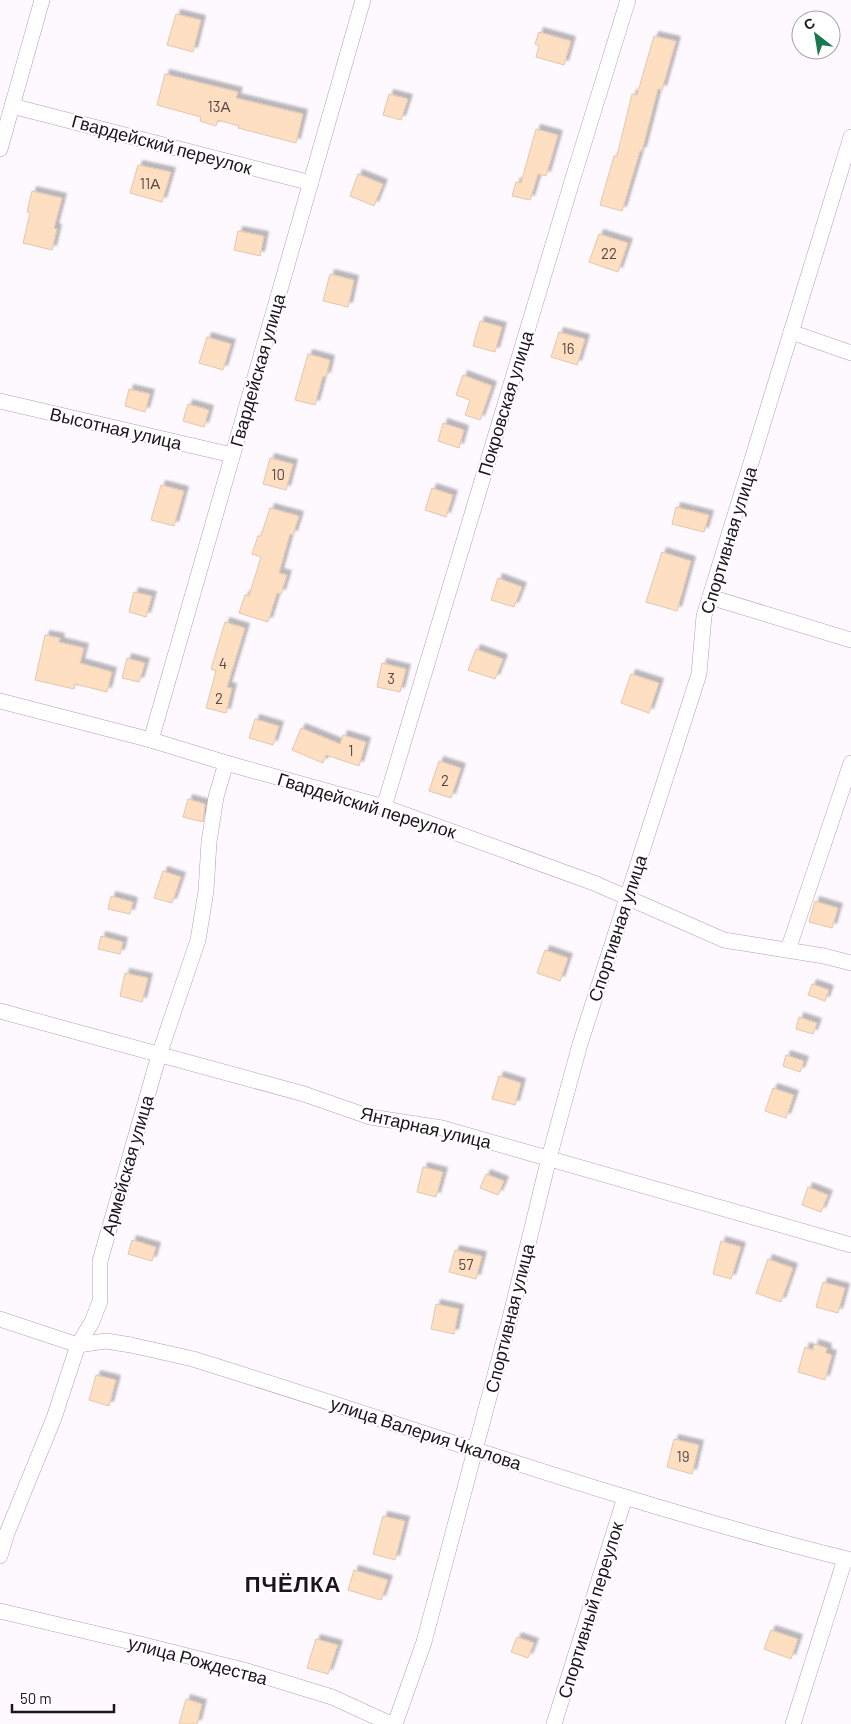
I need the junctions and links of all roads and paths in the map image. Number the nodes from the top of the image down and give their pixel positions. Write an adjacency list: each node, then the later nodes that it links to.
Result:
1 (42, 0): 4 (street)
2 (364, 0): 7 (street, Гвардейская улица)
3 (628, 0): 18 (street, Покровская улица)
4 (12, 106): 6 (street); 7 (street, Гвардейский переулок)
5 (851, 137): 8 (street, Спортивная улица)
6 (0, 149)
7 (311, 183): 11 (street, Гвардейская улица)
8 (791, 332): 9 (street); 12 (street, Спортивная улица)
9 (851, 353)
10 (0, 401): 11 (street, Высотная улица)
11 (232, 455): 15 (street, Гвардейская улица)
12 (710, 597): 13 (street); 19 (street, Спортивная улица)
13 (851, 640)
14 (0, 701): 15 (street, Гвардейский переулок)
15 (151, 740): 17 (street, Гвардейский переулок)
16 (851, 762): 20 (street)
17 (226, 763): 18 (street, Гвардейский переулок); 23 (street, Армейская улица)
18 (384, 807): 19 (street, Гвардейский переулок)
19 (627, 898): 20 (street, Гвардейский переулок); 24 (street, Спортивная улица)
20 (788, 950): 21 (street, Гвардейский переулок)
21 (851, 963)
22 (0, 1011): 23 (street, Янтарная улица)
23 (159, 1055): 24 (street, Янтарная улица); 27 (street, Армейская улица)
24 (549, 1158): 25 (street, Янтарная улица); 28 (street, Спортивная улица)
25 (851, 1244)
26 (0, 1319): 27 (street, улица Валерия Чкалова)
27 (78, 1345): 28 (street, улица Валерия Чкалова); 30 (street, Армейская улица)
28 (476, 1449): 29 (street, улица Валерия Чкалова); 34 (street, Спортивная улица)
29 (625, 1497): 31 (street, улица Валерия Чкалова); 35 (street, Спортивный переулок)
30 (0, 1556)
31 (848, 1559): 36 (street)
32 (0, 1611): 33 (street, улица Рождества)
33 (391, 1724)
34 (395, 1724)
35 (554, 1724)
36 (793, 1724)

